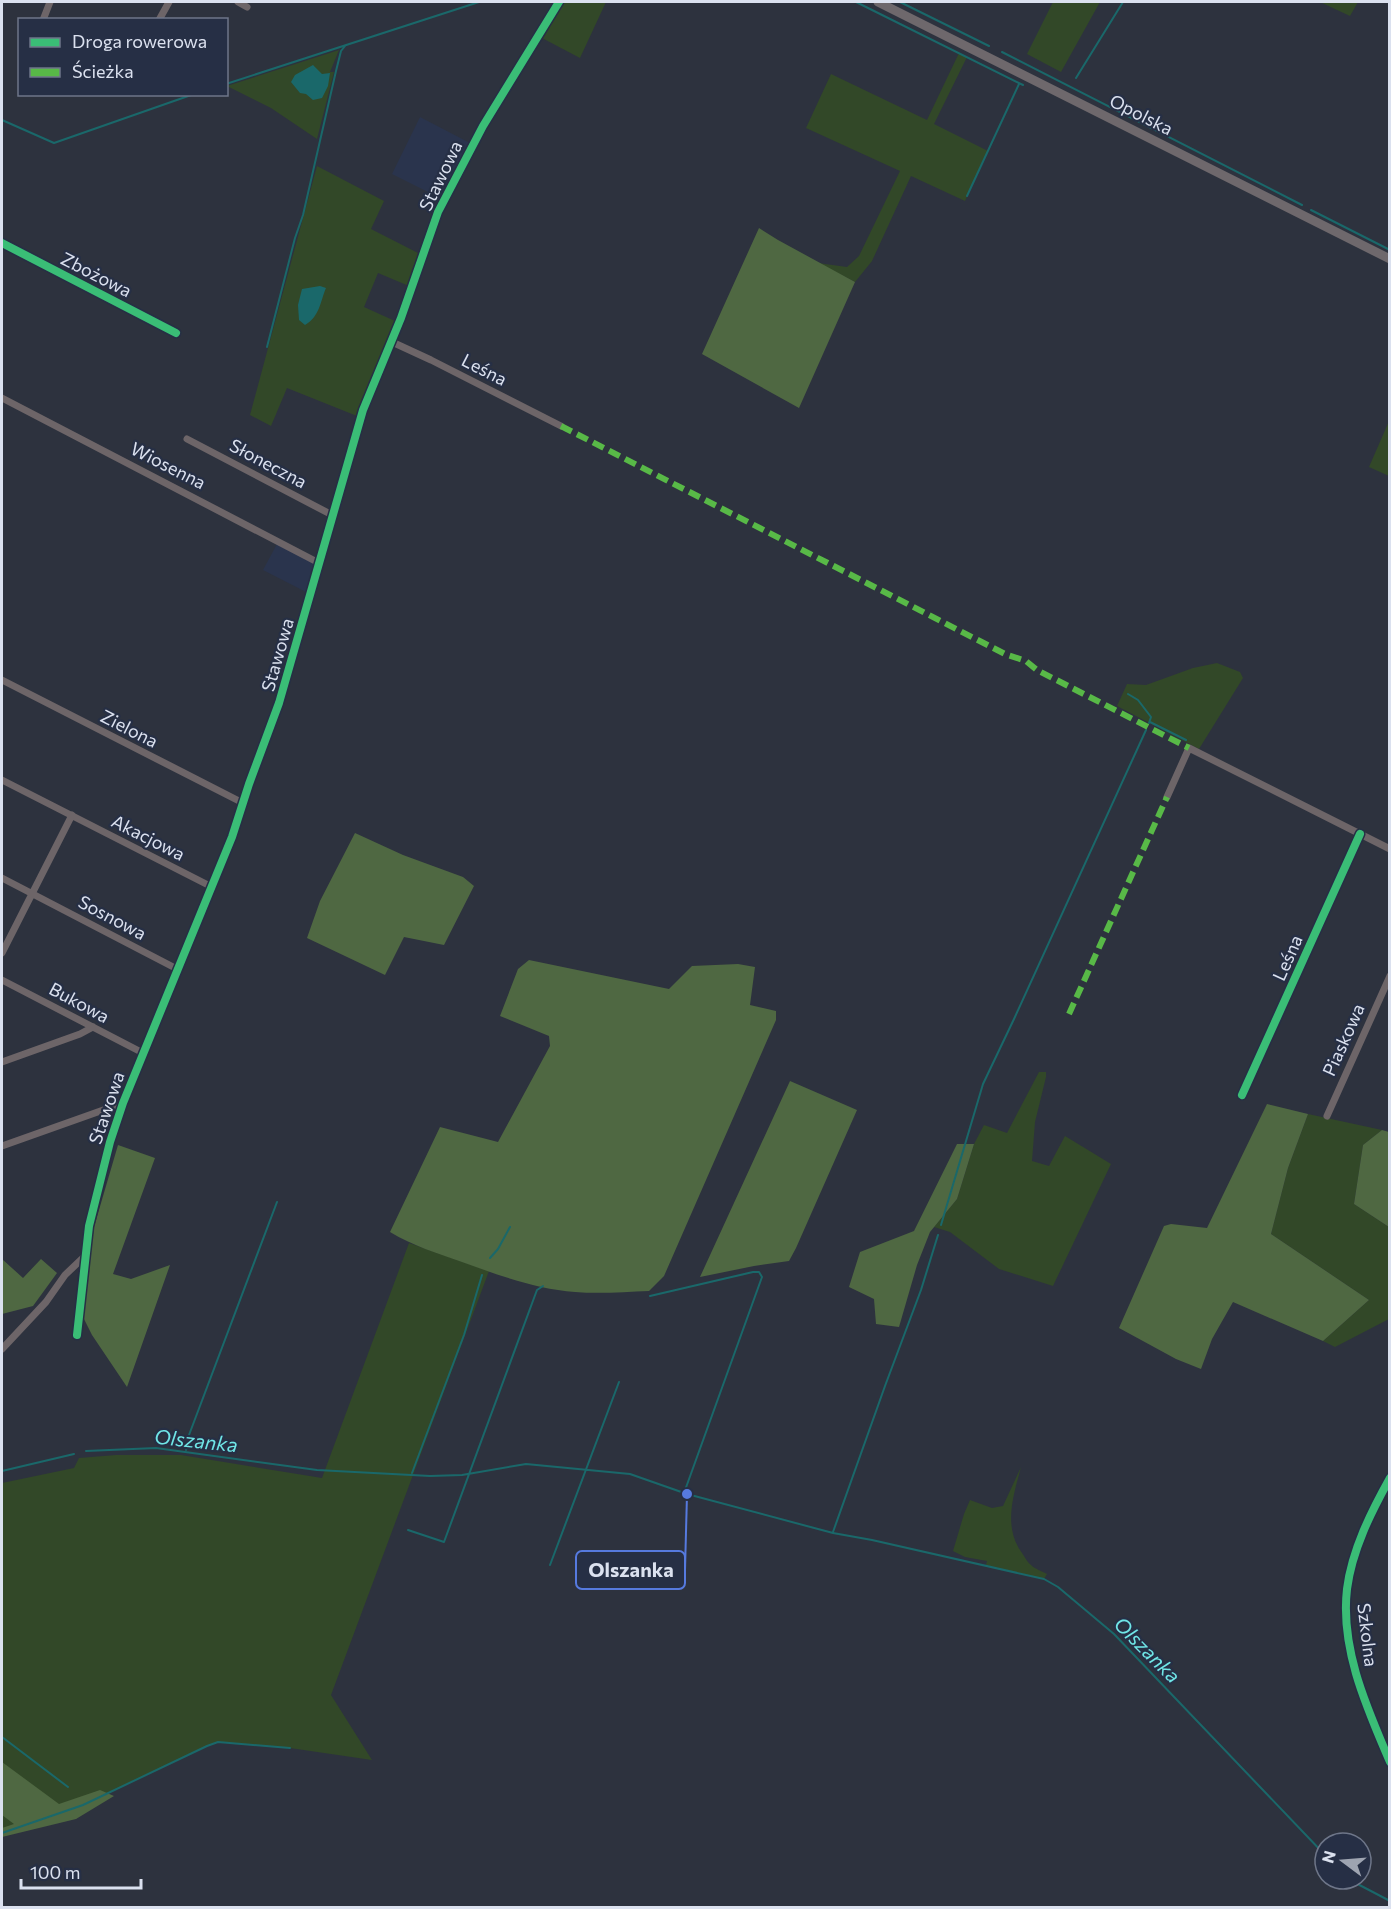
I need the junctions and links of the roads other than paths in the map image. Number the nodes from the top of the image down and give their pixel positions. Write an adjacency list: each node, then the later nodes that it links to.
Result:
1 (50, 2): 7 (street)
2 (169, 2): 8 (street)
3 (238, 2): 6 (street)
4 (559, 2): 12 (street, Stawowa)
5 (878, 2): 10 (main road, Opolska)
6 (247, 7)
7 (44, 18)
8 (160, 18)
9 (2, 243): 11 (street, Zbożowa)
10 (1389, 259)
11 (176, 333)
12 (392, 342): 14 (street, Leśna); 16 (street, Stawowa)
13 (2, 398): 17 (street, Wiosenna)
14 (561, 426)
15 (187, 439): 16 (street, Słoneczna)
16 (334, 516): 17 (street, Stawowa)
17 (320, 563): 21 (street, Stawowa)
18 (2, 680): 21 (street, Zielona)
19 (2, 780): 22 (street, Akacjowa)
20 (1167, 797): 23 (street)
21 (243, 803): 26 (street, Stawowa)
22 (72, 816): 26 (street, Akacjowa); 27 (street)
23 (1360, 834): 24 (street); 35 (street, Leśna)
24 (1389, 849)
25 (2, 878): 27 (street, Sosnowa)
26 (212, 887): 29 (street, Stawowa)
27 (32, 894): 28 (street); 29 (street, Sosnowa)
28 (2, 953)
29 (179, 970): 33 (street, Stawowa)
30 (1389, 976): 37 (street, Piaskowa)
31 (2, 980): 32 (street, Bukowa)
32 (93, 1027): 33 (street, Bukowa); 34 (street)
33 (143, 1053): 36 (street, Stawowa)
34 (2, 1062)
35 (1242, 1095)
36 (123, 1103): 38 (street); 39 (street, Stawowa)
37 (1327, 1116)
38 (2, 1146)
39 (87, 1254): 40 (street, Stawowa); 41 (street)
40 (77, 1335)
41 (2, 1346)
42 (1389, 1478): 43 (main road, Szkolna)
43 (1389, 1762)

